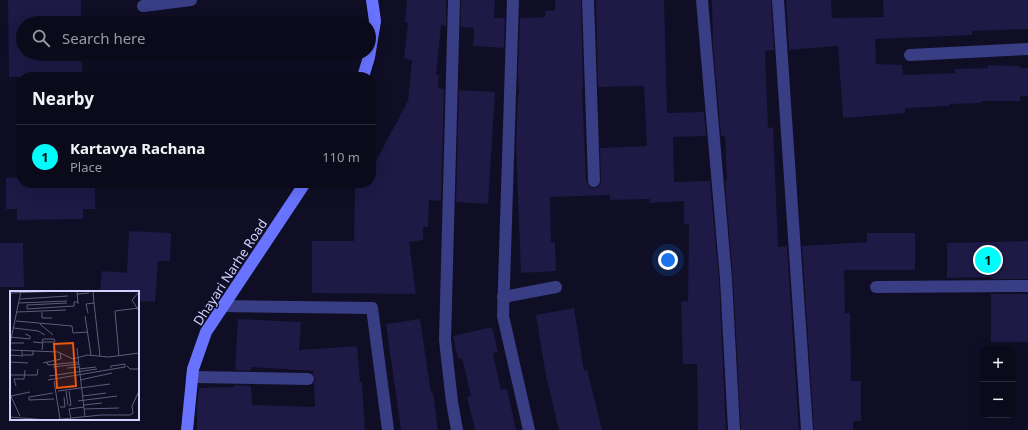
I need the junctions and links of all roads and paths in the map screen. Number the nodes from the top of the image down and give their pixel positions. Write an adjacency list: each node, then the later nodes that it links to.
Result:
1 (191, 0): 8 (street)
2 (372, 0): 9 (street)
3 (454, 0): 25 (street)
4 (513, 0): 19 (street)
5 (588, 0): 14 (street)
6 (702, 0): 27 (street)
7 (778, 0): 28 (street)
8 (143, 6)
9 (374, 16)
10 (1028, 49): 11 (street)
11 (910, 55)
12 (368, 60): 13 (street)
13 (364, 72)
14 (594, 181)
15 (301, 188): 20 (street, Dhayari Narhe Road)
16 (1028, 286): 18 (street)
17 (556, 287): 19 (street)
18 (876, 287)
19 (503, 297): 26 (street)
20 (223, 306): 21 (street, Dhayari Narhe Road); 24 (street)
21 (192, 377): 22 (street); 23 (street, Dhayari Narhe Road)
22 (308, 379)
23 (187, 430)
24 (388, 430)
25 (457, 430)
26 (529, 430)
27 (734, 430)
28 (807, 430)

